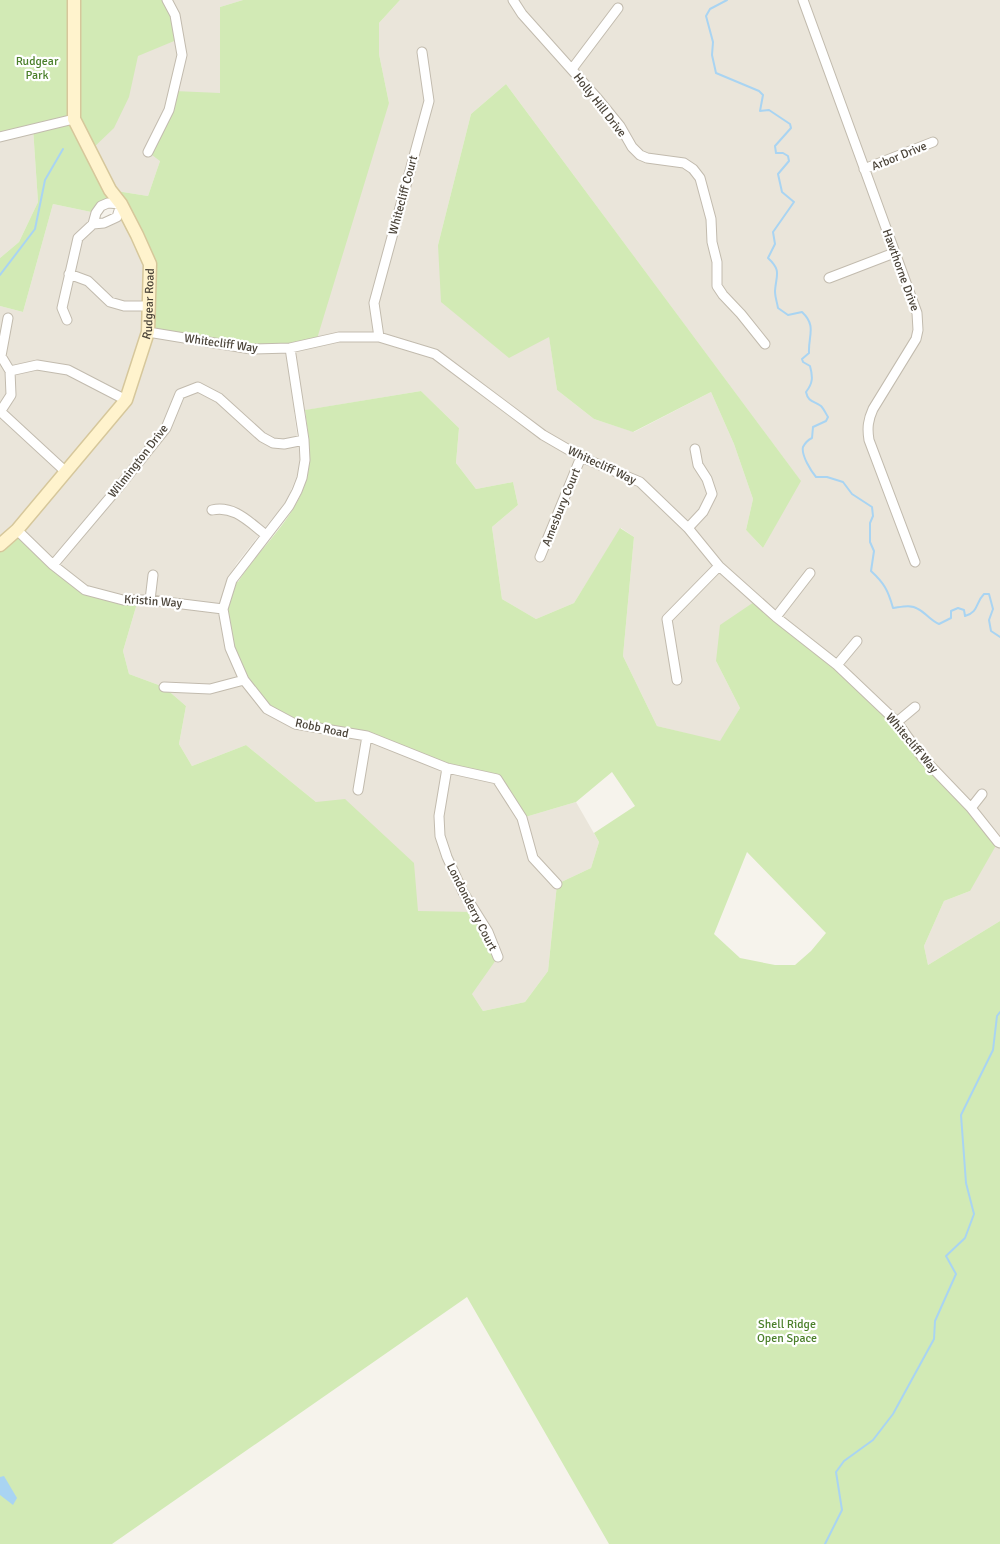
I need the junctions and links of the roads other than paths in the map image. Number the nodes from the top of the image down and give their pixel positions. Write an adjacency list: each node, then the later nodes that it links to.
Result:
1 (74, 0): 8 (street, Rudgear Road)
2 (167, 0): 11 (street)
3 (513, 0): 7 (street, Holly Hill Drive)
4 (805, 1): 12 (street, Hawthorne Drive)
5 (618, 8): 7 (street)
6 (422, 52): 22 (street, Whitecliff Court)
7 (572, 68): 23 (street, Holly Hill Drive)
8 (74, 119): 9 (street); 13 (street, Rudgear Road)
9 (0, 137)
10 (933, 142): 12 (street, Arbor Drive)
11 (148, 152)
12 (864, 170): 15 (street, Hawthorne Drive)
13 (121, 204): 14 (street); 14 (street); 18 (street, Rudgear Road)
14 (93, 224): 16 (street)
15 (894, 253): 17 (street); 38 (street, Hawthorne Drive)
16 (69, 274): 18 (street); 20 (street)
17 (829, 278)
18 (149, 306): 21 (street, Rudgear Road)
19 (8, 318): 25 (street)
20 (67, 320)
21 (148, 332): 24 (street, Whitecliff Way); 26 (street, Rudgear Road)
22 (379, 336): 24 (street, Whitecliff Way); 30 (street, Whitecliff Way)
23 (765, 344)
24 (290, 348): 28 (street, Robb Road)
25 (10, 371): 26 (street); 27 (street)
26 (126, 400): 31 (street, Rudgear Road)
27 (0, 412): 31 (street)
28 (304, 440): 35 (street, Robb Road); 39 (street, Wilmington Drive)
29 (695, 448): 33 (street)
30 (581, 457): 33 (street, Whitecliff Way); 37 (street, Amesbury Court)
31 (66, 472): 34 (street, Rudgear Road)
32 (212, 510): 35 (street)
33 (688, 528): 40 (street, Whitecliff Way)
34 (17, 530): 36 (street, Rudgear Road); 39 (street, Kristin Way)
35 (266, 535): 44 (street, Robb Road)
36 (2, 541)
37 (540, 557)
38 (915, 562)
39 (53, 565): 43 (street, Kristin Way)
40 (719, 566): 45 (street, Whitecliff Way); 49 (street)
41 (810, 574): 45 (street)
42 (153, 575): 43 (street)
43 (150, 600): 44 (street, Kristin Way)
44 (223, 608): 48 (street, Robb Road)
45 (776, 617): 47 (street, Whitecliff Way)
46 (857, 642): 47 (street)
47 (837, 665): 52 (street, Whitecliff Way)
48 (244, 680): 50 (street); 53 (street, Robb Road)
49 (677, 680)
50 (164, 687)
51 (915, 707): 52 (street)
52 (897, 722): 57 (street, Whitecliff Way)
53 (367, 736): 54 (street, Robb Road); 55 (street)
54 (447, 768): 59 (street, Robb Road); 60 (street, Londonderry Court)
55 (358, 790)
56 (982, 794): 57 (street)
57 (971, 808): 58 (street, Whitecliff Way)
58 (1000, 843)
59 (557, 884)
60 (498, 957)

